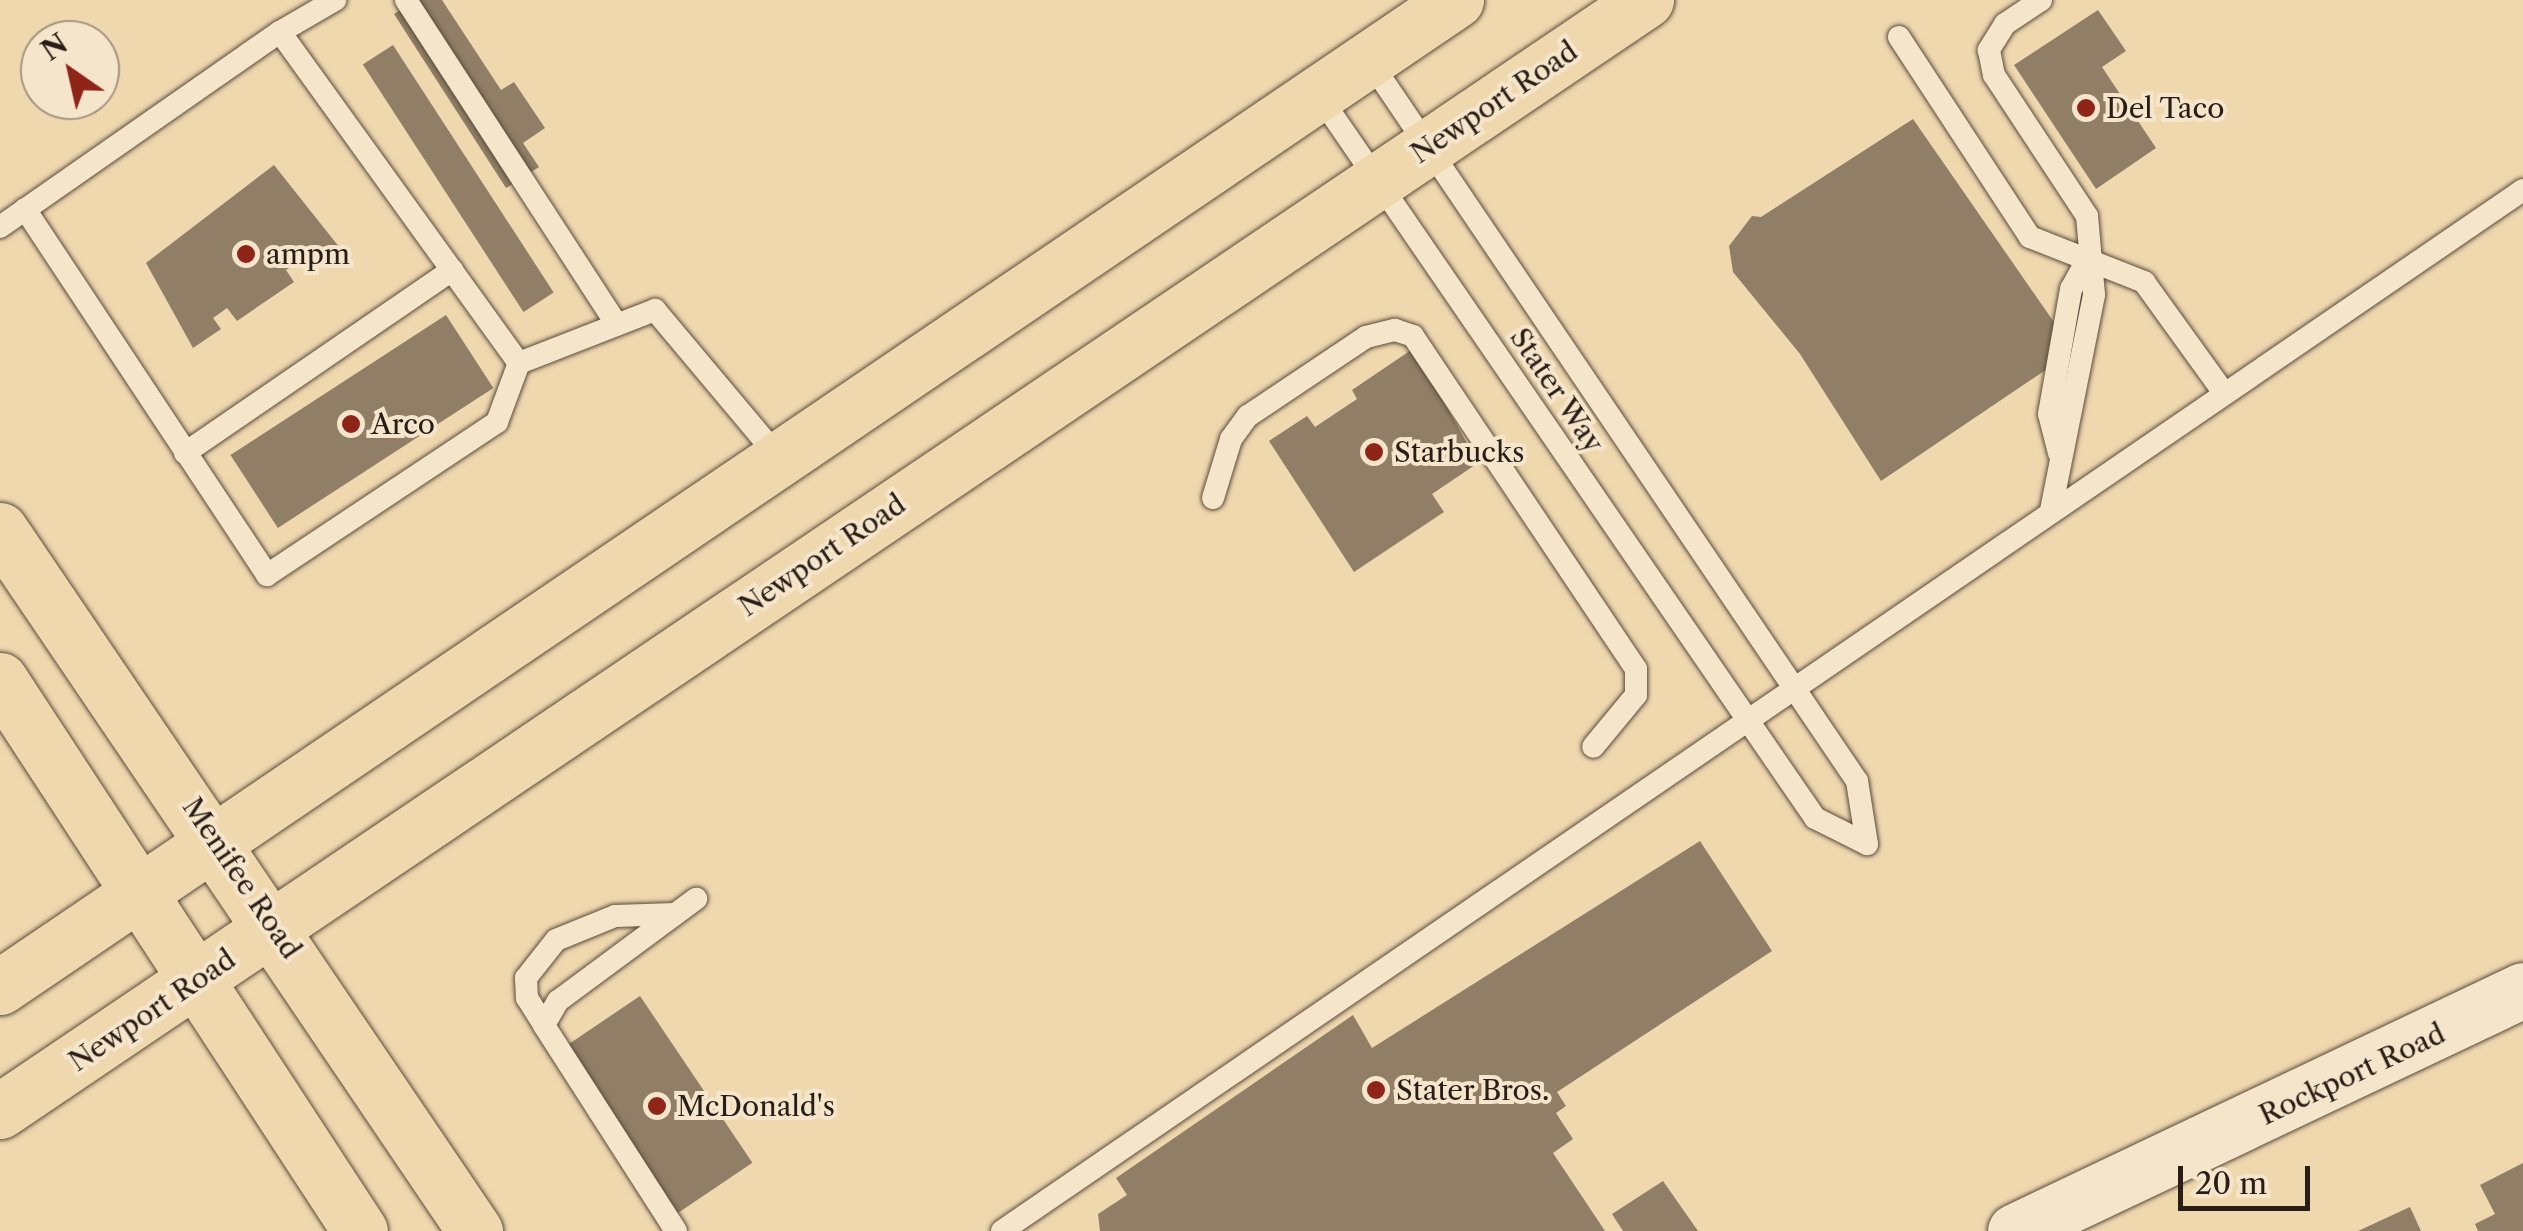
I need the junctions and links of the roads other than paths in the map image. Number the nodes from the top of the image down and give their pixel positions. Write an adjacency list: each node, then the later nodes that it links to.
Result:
1 (335, 0): 6 (lane)
2 (406, 0): 17 (lane)
3 (1456, 0): 8 (main road)
4 (1646, 0): 10 (main road, Newport Road)
5 (2041, 0): 15 (lane)
6 (280, 32): 13 (lane); 16 (lane)
7 (1899, 37): 15 (lane)
8 (1369, 60): 9 (main road); 10 (lane, Stater Way)
9 (1318, 94): 11 (lane, Stater Way); 21 (main road)
10 (1428, 147): 11 (main road, Newport Road); 26 (lane, Stater Way)
11 (1378, 181): 27 (lane, Stater Way); 33 (main road, Newport Road)
12 (2523, 190): 19 (lane)
13 (25, 209): 14 (lane); 20 (lane)
14 (0, 226)
15 (2087, 260): 19 (lane); 23 (lane)
16 (452, 270): 18 (lane); 20 (lane)
17 (617, 324): 18 (lane); 21 (lane)
18 (519, 363): 20 (lane)
19 (2224, 393): 23 (lane)
20 (186, 453)
21 (781, 460): 29 (main road)
22 (1212, 498): 28 (lane)
23 (2051, 512): 26 (lane)
24 (0, 530): 29 (main road, Menifee Road)
25 (0, 680): 30 (main road)
26 (1791, 688): 27 (lane); 27 (lane, Stater Way)
27 (1747, 720): 42 (lane)
28 (1593, 747)
29 (217, 839): 30 (main road); 33 (main road, Menifee Road)
30 (138, 894): 34 (main road); 35 (main road)
31 (696, 899): 32 (lane)
32 (675, 914): 37 (lane); 37 (lane)
33 (275, 926): 34 (main road, Newport Road); 40 (main road, Menifee Road)
34 (194, 983): 38 (main road, Newport Road); 39 (main road)
35 (0, 986)
36 (2523, 990): 43 (street, Rockport Road)
37 (544, 1026): 41 (lane)
38 (0, 1112)
39 (360, 1231)
40 (475, 1231)
41 (676, 1231)
42 (1002, 1231)
43 (2015, 1231)

